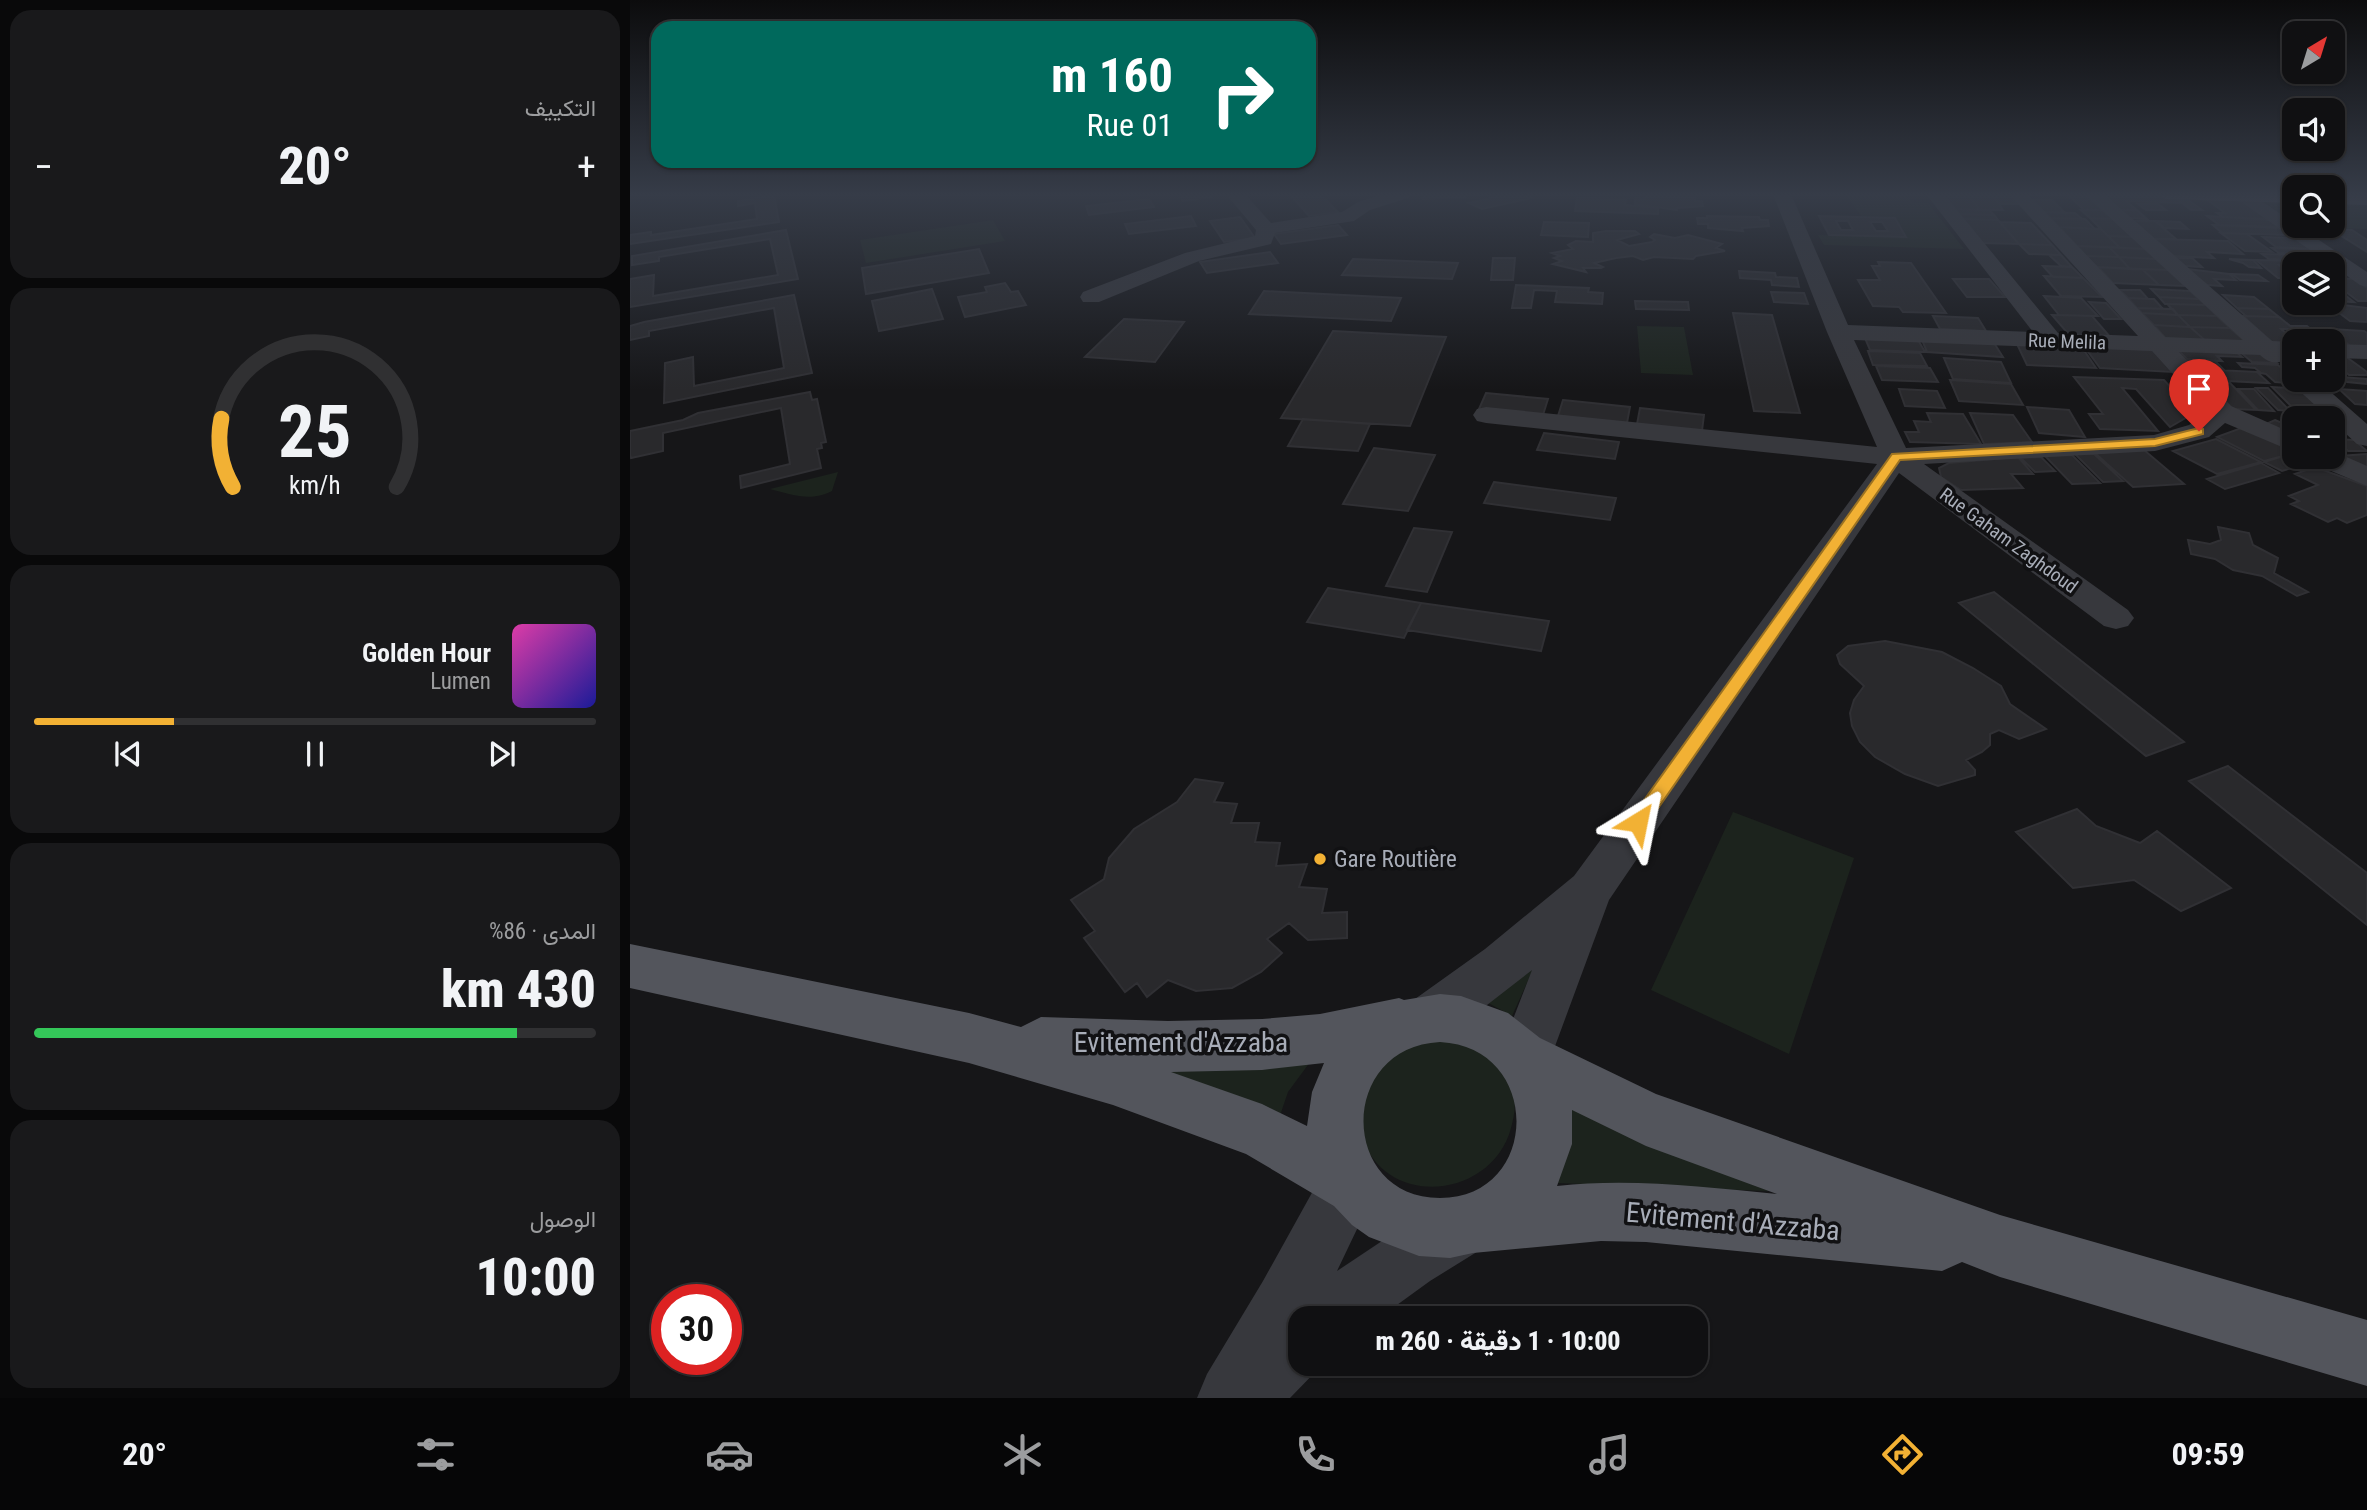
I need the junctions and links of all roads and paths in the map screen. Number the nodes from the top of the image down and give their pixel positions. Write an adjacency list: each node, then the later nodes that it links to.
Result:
1 (1186, 259): 8 (street)
2 (1809, 259): 9 (street, Rue Gaham Zaghdoud)
3 (1987, 259): 10 (street)
4 (2079, 259): 11 (street)
5 (2167, 259): 12 (street)
6 (2335, 259): 7 (street)
7 (2367, 281)
8 (1091, 297)
9 (1839, 332): 10 (street, Rue Melila); 22 (street, Rue Gaham Zaghdoud)
10 (2051, 340): 11 (street, Rue Melila)
11 (2158, 344): 12 (street, Rue Melila); 18 (street)
12 (2267, 348): 13 (street, Rue Melila); 16 (street)
13 (2282, 349)
14 (2345, 351): 15 (street)
15 (2367, 352)
16 (2282, 362)
17 (2315, 392): 20 (street)
18 (2222, 412): 21 (street); 22 (street)
19 (1486, 415): 22 (street)
20 (2367, 438)
21 (2282, 439)
22 (1896, 457): 25 (street, Rue Gaham Zaghdoud); 26 (street)
23 (2345, 467): 24 (street)
24 (2367, 477)
25 (2116, 618)
26 (1590, 890): 28 (street); 30 (street)
27 (630, 966): 29 (main road, Evitement d'Azzaba)
28 (1433, 1016): 29 (main road, Evitement d'Azzaba); 30 (main road); 31 (main road)
29 (969, 1038): 31 (main road, Evitement d'Azzaba)
30 (1525, 1058): 32 (main road); 33 (main road, Evitement d'Azzaba)
31 (1350, 1183): 32 (main road); 37 (street)
32 (1465, 1225): 33 (main road, Evitement d'Azzaba); 34 (street)
33 (2000, 1246): 35 (main road, Evitement d'Azzaba)
34 (1342, 1306)
35 (2367, 1353)
36 (1288, 1354): 38 (street)
37 (1231, 1398)
38 (1244, 1398)

